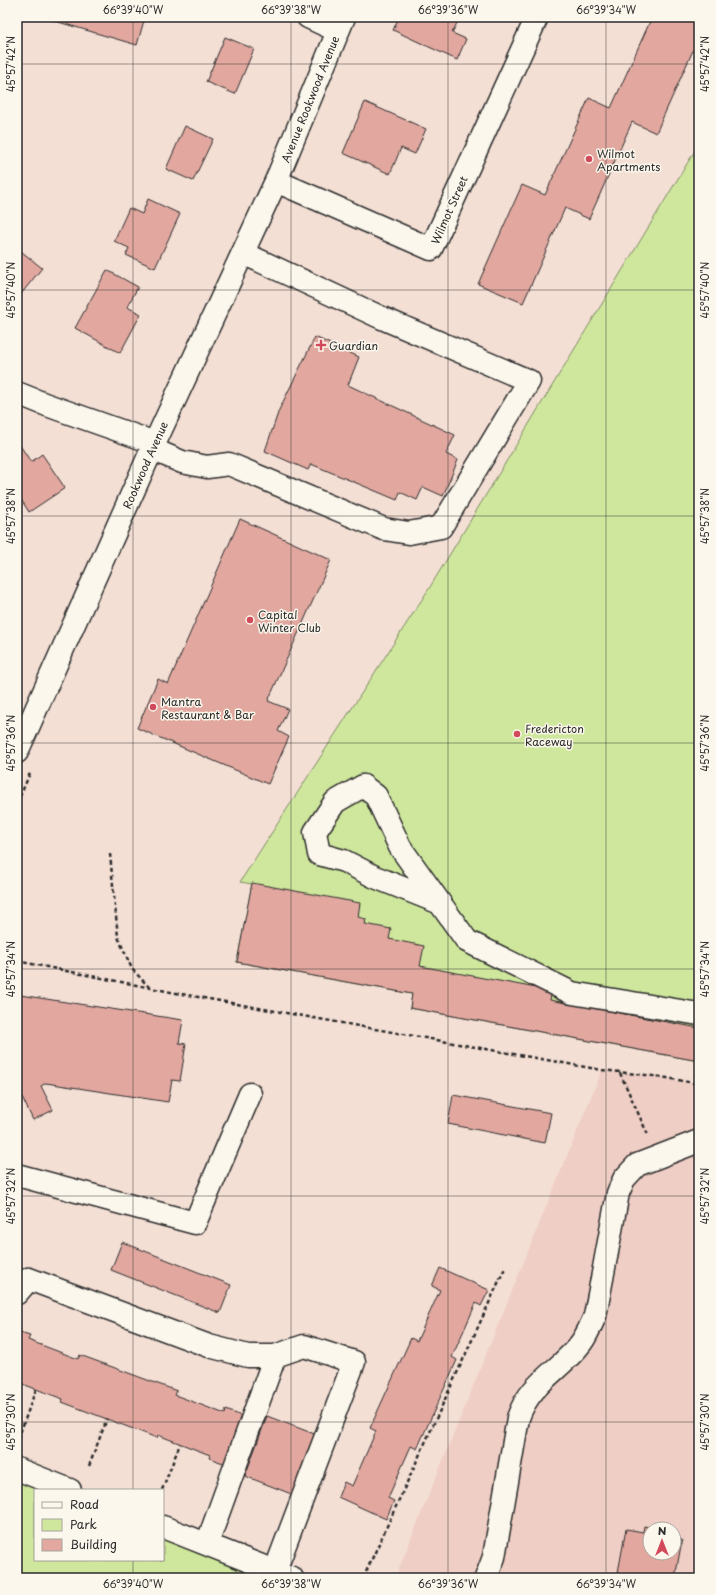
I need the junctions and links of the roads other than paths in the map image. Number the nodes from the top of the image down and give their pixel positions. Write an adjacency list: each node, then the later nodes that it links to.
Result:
1 (308, 17): 3 (street)
2 (537, 17): 4 (street, Wilmot Street)
3 (341, 24): 4 (street, Avenue Rookwood Avenue)
4 (276, 181): 5 (street, Rookwood Avenue)
5 (243, 254): 7 (street, Rookwood Avenue); 7 (street)
6 (17, 393): 7 (street)
7 (154, 446): 8 (street, Rookwood Avenue)
8 (17, 752)
9 (440, 903): 9 (street); 10 (street)
10 (699, 1014)
11 (250, 1094): 13 (street)
12 (699, 1141): 21 (street)
13 (17, 1174)
14 (17, 1293): 15 (street)
15 (275, 1356): 19 (street); 20 (street)
16 (17, 1469): 17 (street)
17 (67, 1489)
18 (164, 1527): 19 (street)
19 (207, 1544): 20 (street)
20 (284, 1575)
21 (486, 1578)

